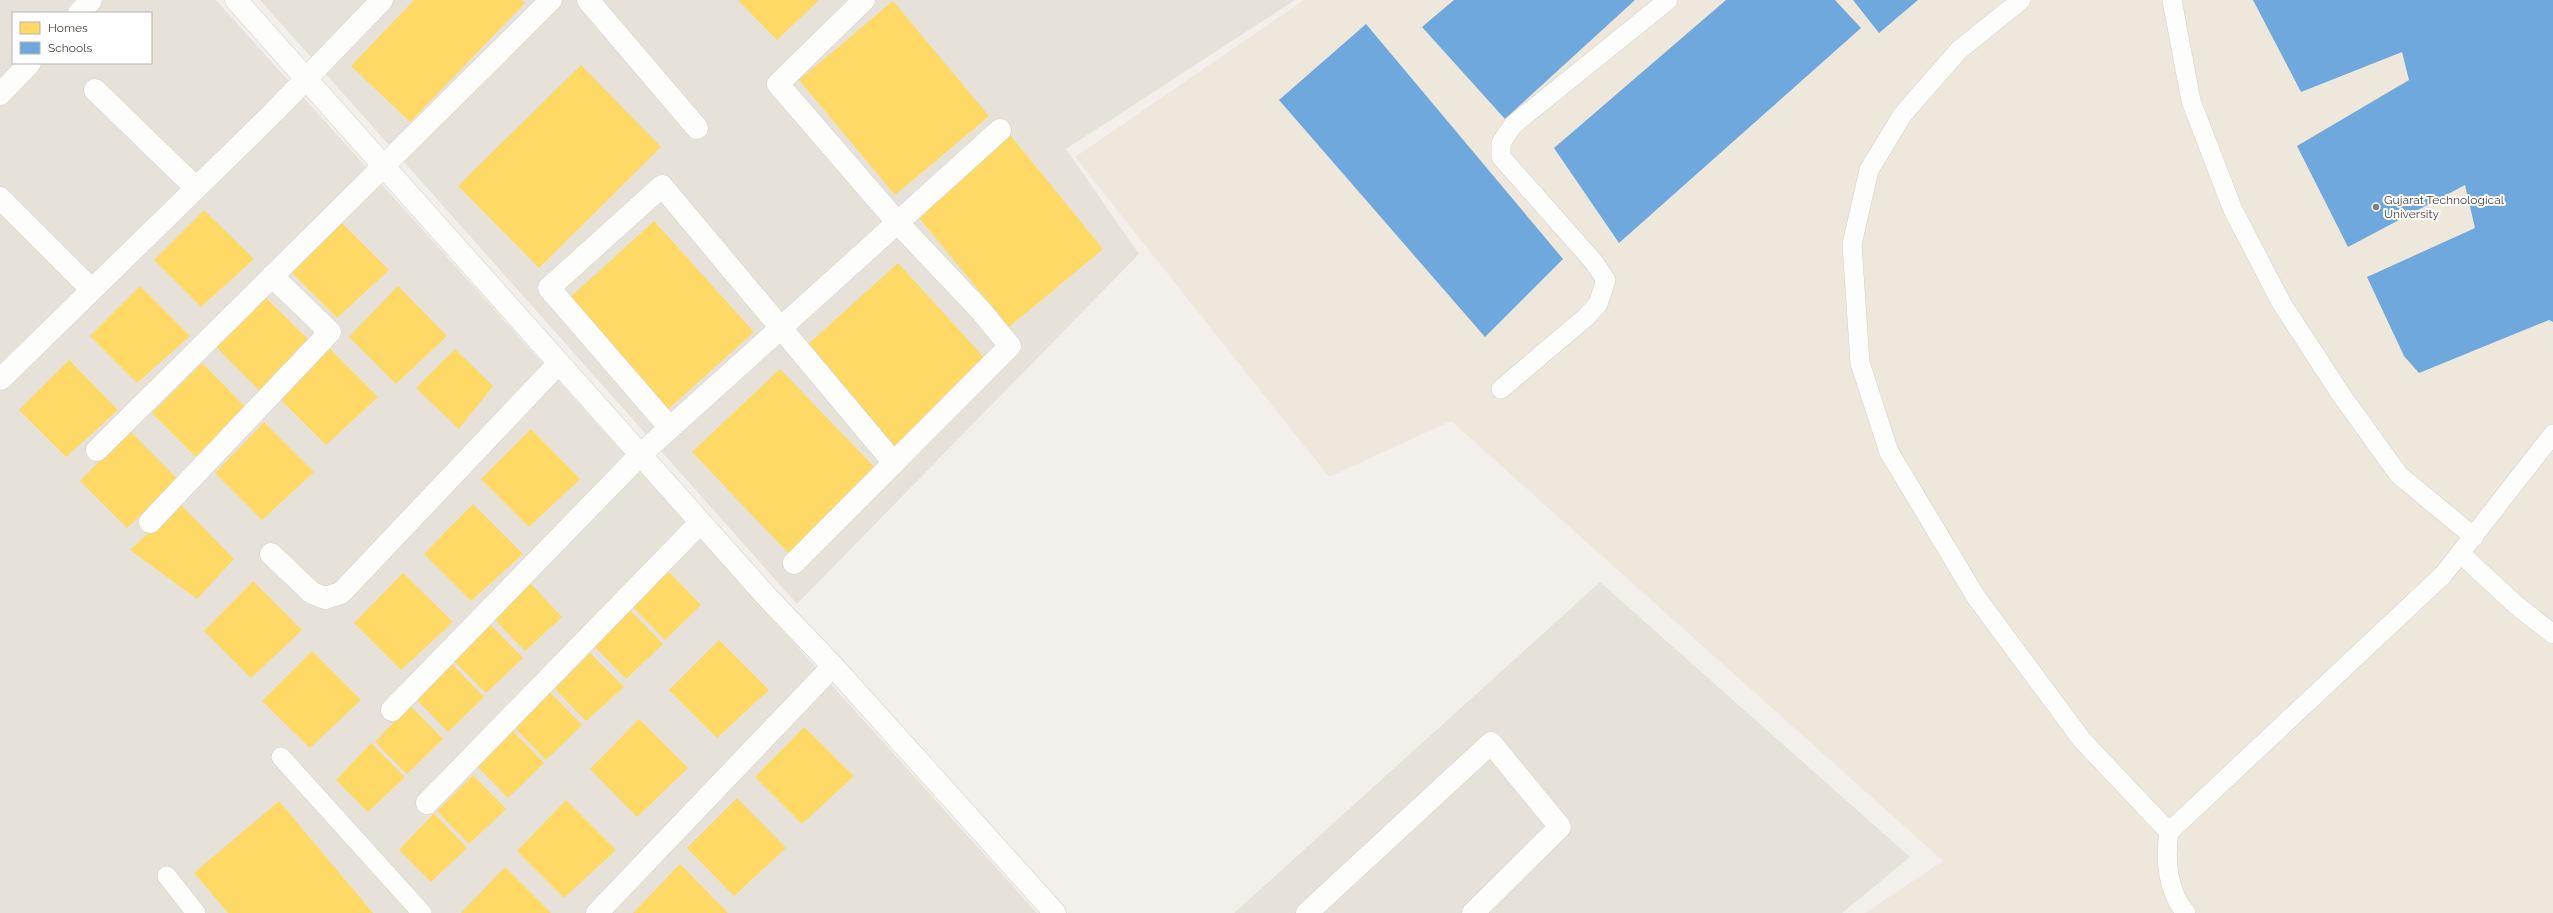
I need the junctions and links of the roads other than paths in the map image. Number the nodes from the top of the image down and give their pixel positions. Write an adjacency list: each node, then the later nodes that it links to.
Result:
1 (91, 0): 10 (street)
2 (236, 0): 12 (street)
3 (382, 0): 12 (street)
4 (550, 0): 17 (street)
5 (588, 0): 15 (street)
6 (864, 0): 20 (street)
7 (1668, 0): 26 (lane)
8 (2021, 0): 43 (lane)
9 (2172, 0): 34 (lane)
10 (80, 12)
11 (29, 64): 14 (street)
12 (306, 80): 17 (street); 18 (street)
13 (95, 90): 18 (street)
14 (0, 94)
15 (697, 128)
16 (1000, 130): 20 (street)
17 (384, 167): 21 (street); 24 (street)
18 (196, 188): 22 (street)
19 (0, 198): 22 (street)
20 (897, 222): 23 (street); 31 (street)
21 (272, 276): 29 (street); 32 (street)
22 (92, 290): 25 (street)
23 (781, 326): 27 (street); 27 (street); 31 (street)
24 (559, 363): 30 (street); 35 (street)
25 (1, 379)
26 (1501, 389)
27 (670, 428): 30 (street)
28 (2553, 434): 34 (lane)
29 (97, 450)
30 (640, 455): 33 (street); 40 (street)
31 (894, 463): 37 (street)
32 (150, 522)
33 (700, 523): 39 (street); 42 (street)
34 (2474, 536): 36 (lane)
35 (271, 554)
36 (2461, 554): 38 (lane); 43 (lane)
37 (794, 563)
38 (2553, 634)
39 (833, 666): 48 (street); 49 (street)
40 (392, 710)
41 (281, 757): 47 (lane)
42 (427, 803)
43 (2169, 832): 51 (lane)
44 (167, 876): 46 (lane)
45 (1478, 911): 50 (street)
46 (196, 913)
47 (422, 913)
48 (597, 913)
49 (1055, 913)
50 (1308, 913)
51 (2186, 913)

